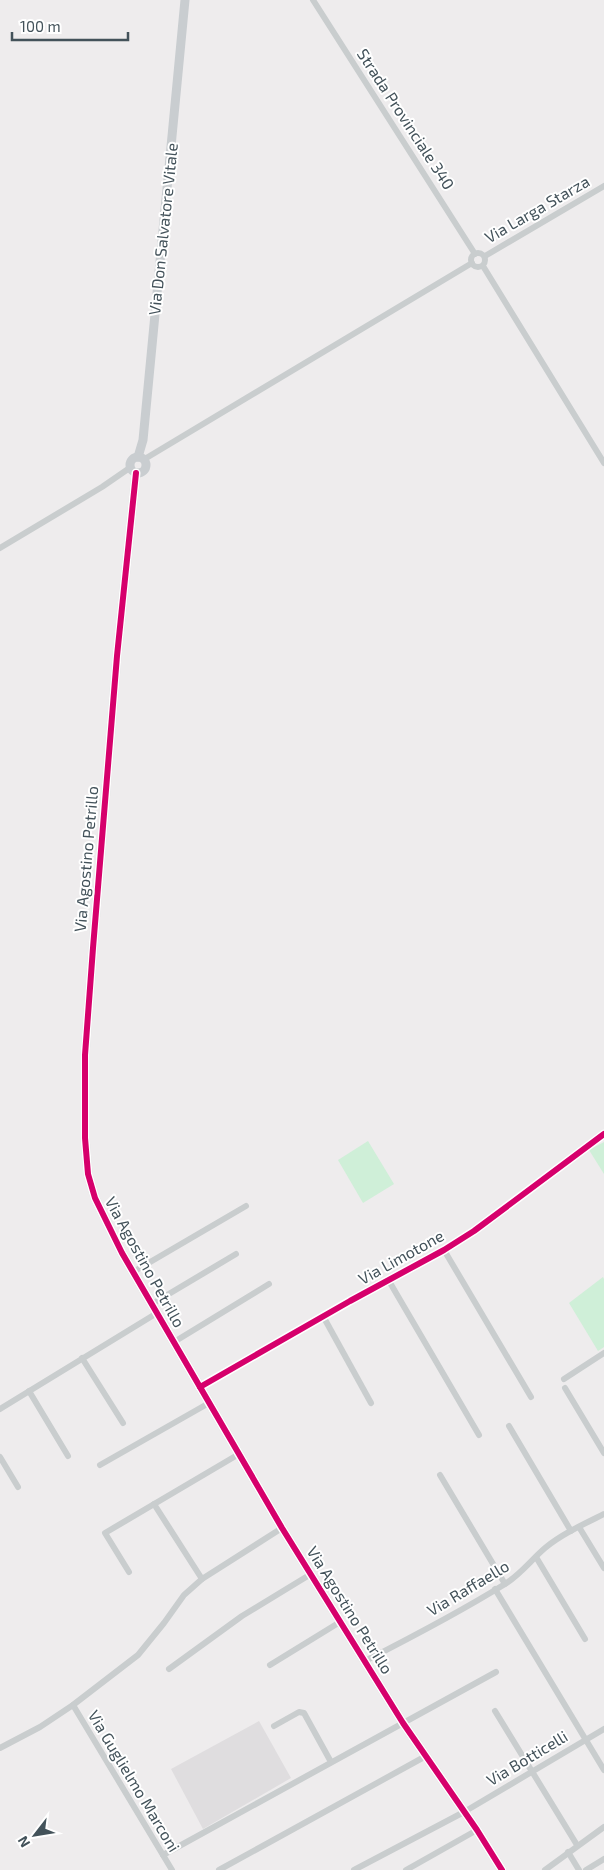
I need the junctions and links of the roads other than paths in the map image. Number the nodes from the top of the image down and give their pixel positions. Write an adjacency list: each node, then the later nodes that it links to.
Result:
1 (185, 0): 8 (street, Via Don Salvatore Vitale)
2 (314, 0): 4 (street, Strada Provinciale 340)
3 (604, 186): 5 (street, Via Larga Starza)
4 (476, 254): 5 (street); 6 (street)
5 (484, 256): 7 (street)
6 (472, 263): 7 (street); 8 (street)
7 (483, 266): 9 (street)
8 (141, 458): 10 (street); 10 (street)
9 (604, 463)
10 (133, 470): 11 (street); 16 (street, Via Agostino Petrillo)
11 (0, 548)
12 (604, 1134): 14 (street, Via Limotone)
13 (246, 1206): 16 (street)
14 (444, 1250): 17 (street, Via Limotone); 29 (street)
15 (236, 1254): 19 (street)
16 (133, 1272): 19 (street, Via Agostino Petrillo)
17 (388, 1281): 21 (street, Via Limotone); 35 (street)
18 (269, 1284): 22 (street)
19 (152, 1304): 20 (street, Via Agostino Petrillo)
20 (157, 1313): 22 (street, Via Agostino Petrillo); 24 (street)
21 (323, 1316): 26 (street, Via Limotone); 31 (street)
22 (174, 1342): 26 (street, Via Agostino Petrillo)
23 (604, 1352): 25 (street)
24 (82, 1358): 28 (street); 33 (street)
25 (564, 1379)
26 (200, 1387): 30 (street, Via Agostino Petrillo)
27 (565, 1388): 36 (street)
28 (29, 1391): 32 (street); 38 (street)
29 (531, 1397)
30 (209, 1402): 37 (street, Via Agostino Petrillo); 40 (street)
31 (371, 1403)
32 (0, 1409)
33 (124, 1423)
34 (509, 1426): 47 (street)
35 (479, 1435)
36 (604, 1453)
37 (239, 1454): 43 (street); 46 (street, Via Agostino Petrillo)
38 (68, 1456)
39 (0, 1457): 42 (street)
40 (100, 1466)
41 (440, 1475): 53 (street)
42 (18, 1487)
43 (154, 1504): 50 (street); 52 (street)
44 (604, 1514): 45 (street, Via Raffaello)
45 (579, 1527): 47 (street, Via Raffaello); 49 (street)
46 (282, 1528): 51 (street, Via Agostino Petrillo); 52 (street)
47 (571, 1531): 48 (street, Via Raffaello)
48 (536, 1557): 53 (street, Via Raffaello); 56 (street)
49 (604, 1568)
50 (129, 1572)
51 (311, 1574): 55 (street, Via Agostino Petrillo); 59 (street)
52 (202, 1580): 61 (street)
53 (505, 1584): 54 (street, Via Raffaello)
54 (495, 1589): 57 (street, Via Raffaello); 66 (street)
55 (340, 1622): 57 (street, Via Agostino Petrillo); 58 (street)
56 (585, 1639)
57 (365, 1661): 63 (street, Via Agostino Petrillo)
58 (270, 1665)
59 (169, 1669)
60 (496, 1672): 63 (street)
61 (73, 1705): 67 (street); 77 (street, Via Guglielmo Marconi)
62 (495, 1711): 71 (street)
63 (403, 1723): 68 (street, Via Agostino Petrillo); 69 (street)
64 (274, 1726): 69 (street)
65 (604, 1729): 66 (street, Via Botticelli)
66 (586, 1740): 70 (street); 71 (street, Via Botticelli)
67 (1, 1745)
68 (426, 1756): 72 (street, Via Agostino Petrillo); 80 (street)
69 (331, 1762): 77 (street)
70 (604, 1770)
71 (532, 1772): 72 (street, Via Botticelli); 75 (street)
72 (464, 1812): 74 (street, Via Agostino Petrillo); 81 (street, Via Botticelli)
73 (604, 1827): 75 (street)
74 (477, 1830): 82 (street); 83 (street, Via Agostino Petrillo)
75 (577, 1845): 76 (street)
76 (568, 1852): 84 (street); 85 (street)
77 (163, 1855): 79 (street, Via Guglielmo Marconi)
78 (604, 1859): 86 (street)
79 (172, 1870)
80 (219, 1870)
81 (354, 1870)
82 (406, 1870)
83 (502, 1870)
84 (545, 1870)
85 (579, 1870)
86 (586, 1870)

